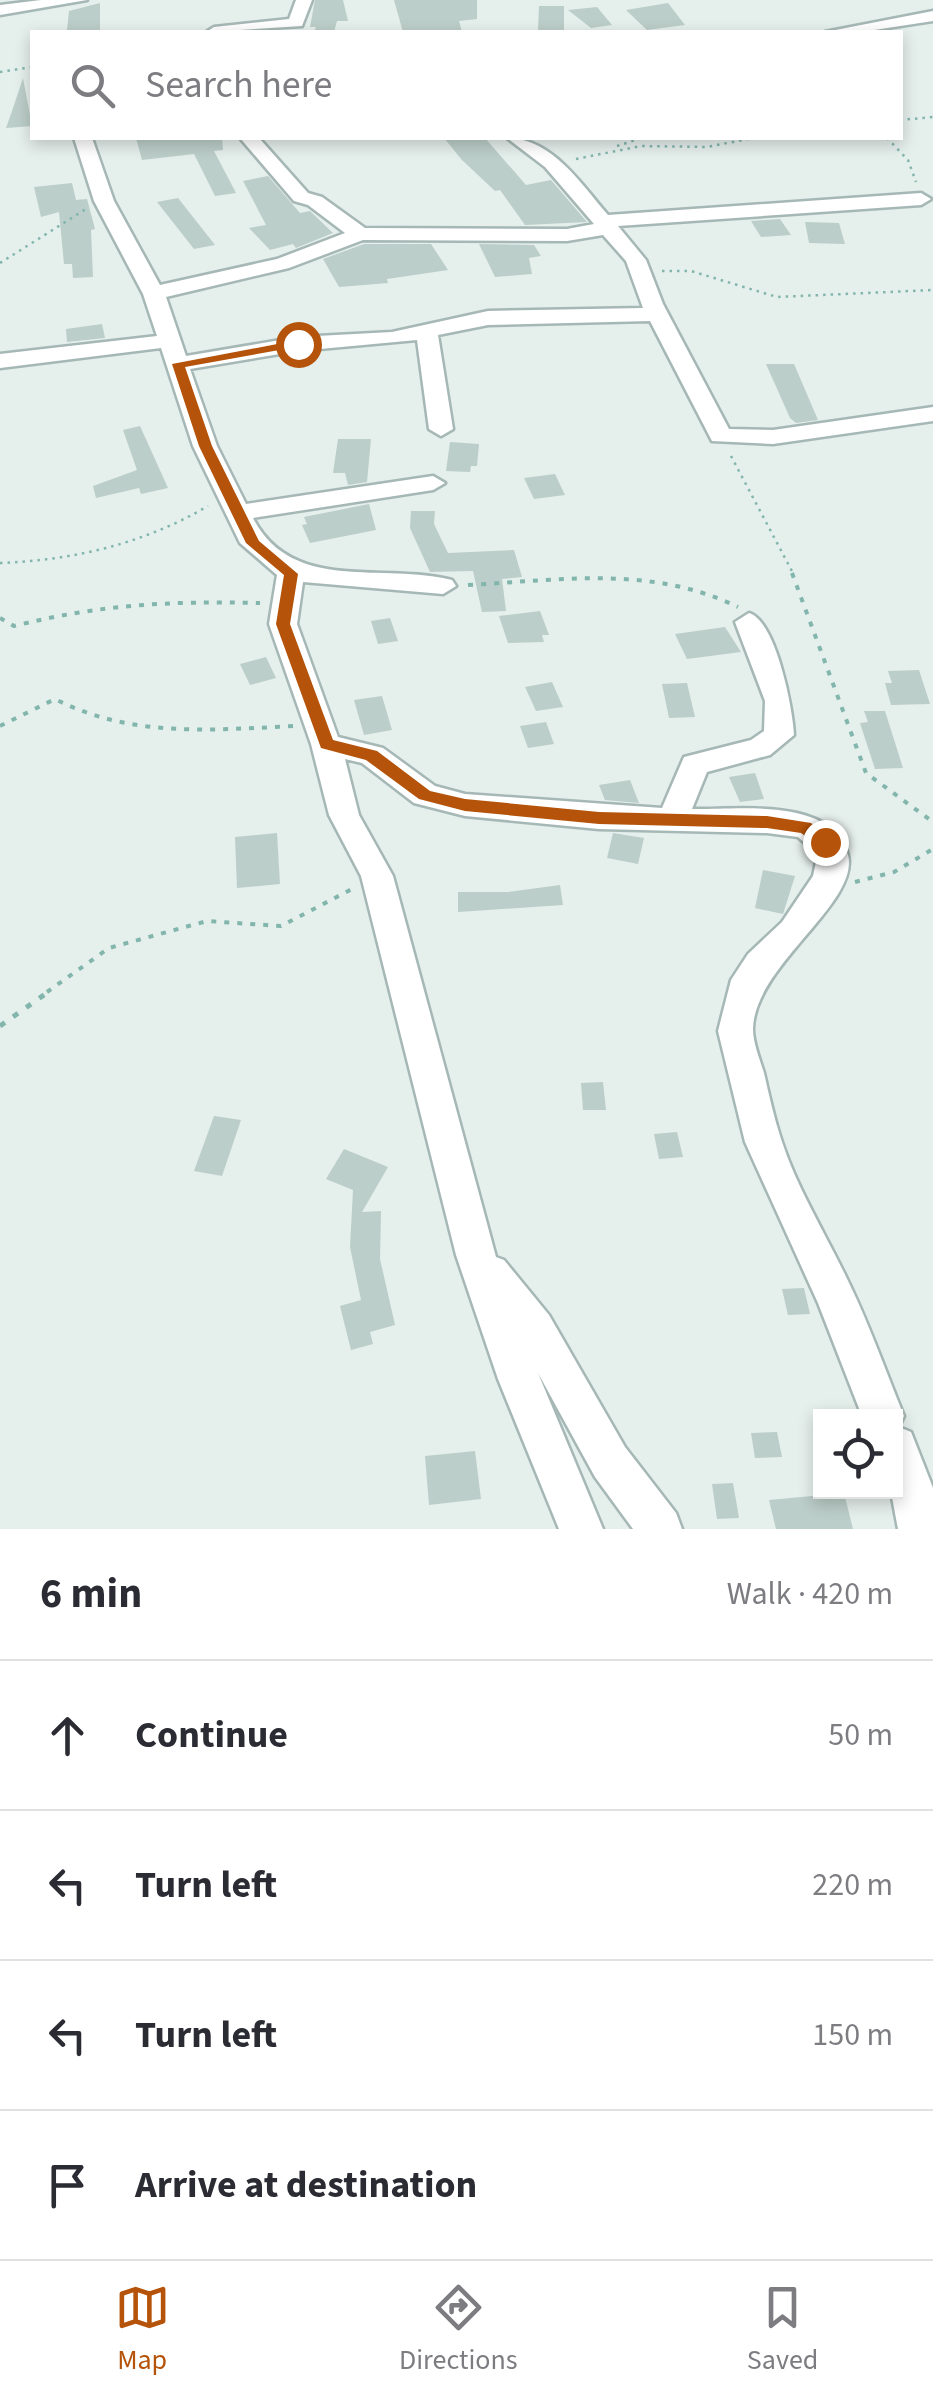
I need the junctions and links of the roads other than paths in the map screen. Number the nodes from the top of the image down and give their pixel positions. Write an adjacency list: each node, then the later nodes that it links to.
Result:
1 (79, 0): 4 (street)
2 (304, 0): 8 (street)
3 (905, 0): 6 (street)
4 (65, 1): 5 (street); 7 (street)
5 (0, 10)
6 (933, 14): 9 (street)
7 (57, 24)
8 (232, 30)
9 (843, 30)
10 (84, 140): 16 (street)
11 (251, 140): 15 (street)
12 (519, 140): 14 (street)
13 (921, 199): 14 (street)
14 (605, 225): 15 (street); 17 (street)
15 (360, 234): 16 (street)
16 (154, 294): 19 (street)
17 (660, 314): 18 (street); 21 (street)
18 (427, 332): 19 (street); 22 (street)
19 (173, 353): 20 (street); 24 (street)
20 (0, 361)
21 (933, 414)
22 (441, 428)
23 (433, 483): 24 (street)
24 (233, 502): 25 (street)
25 (291, 574): 26 (street); 28 (street)
26 (444, 586)
27 (749, 622): 29 (street)
28 (322, 734): 29 (street); 30 (street)
29 (674, 819): 31 (street)
30 (476, 1255): 33 (street); 34 (street)
31 (880, 1409)
32 (903, 1465): 35 (street)
33 (581, 1529)
34 (660, 1529)
35 (920, 1529)

